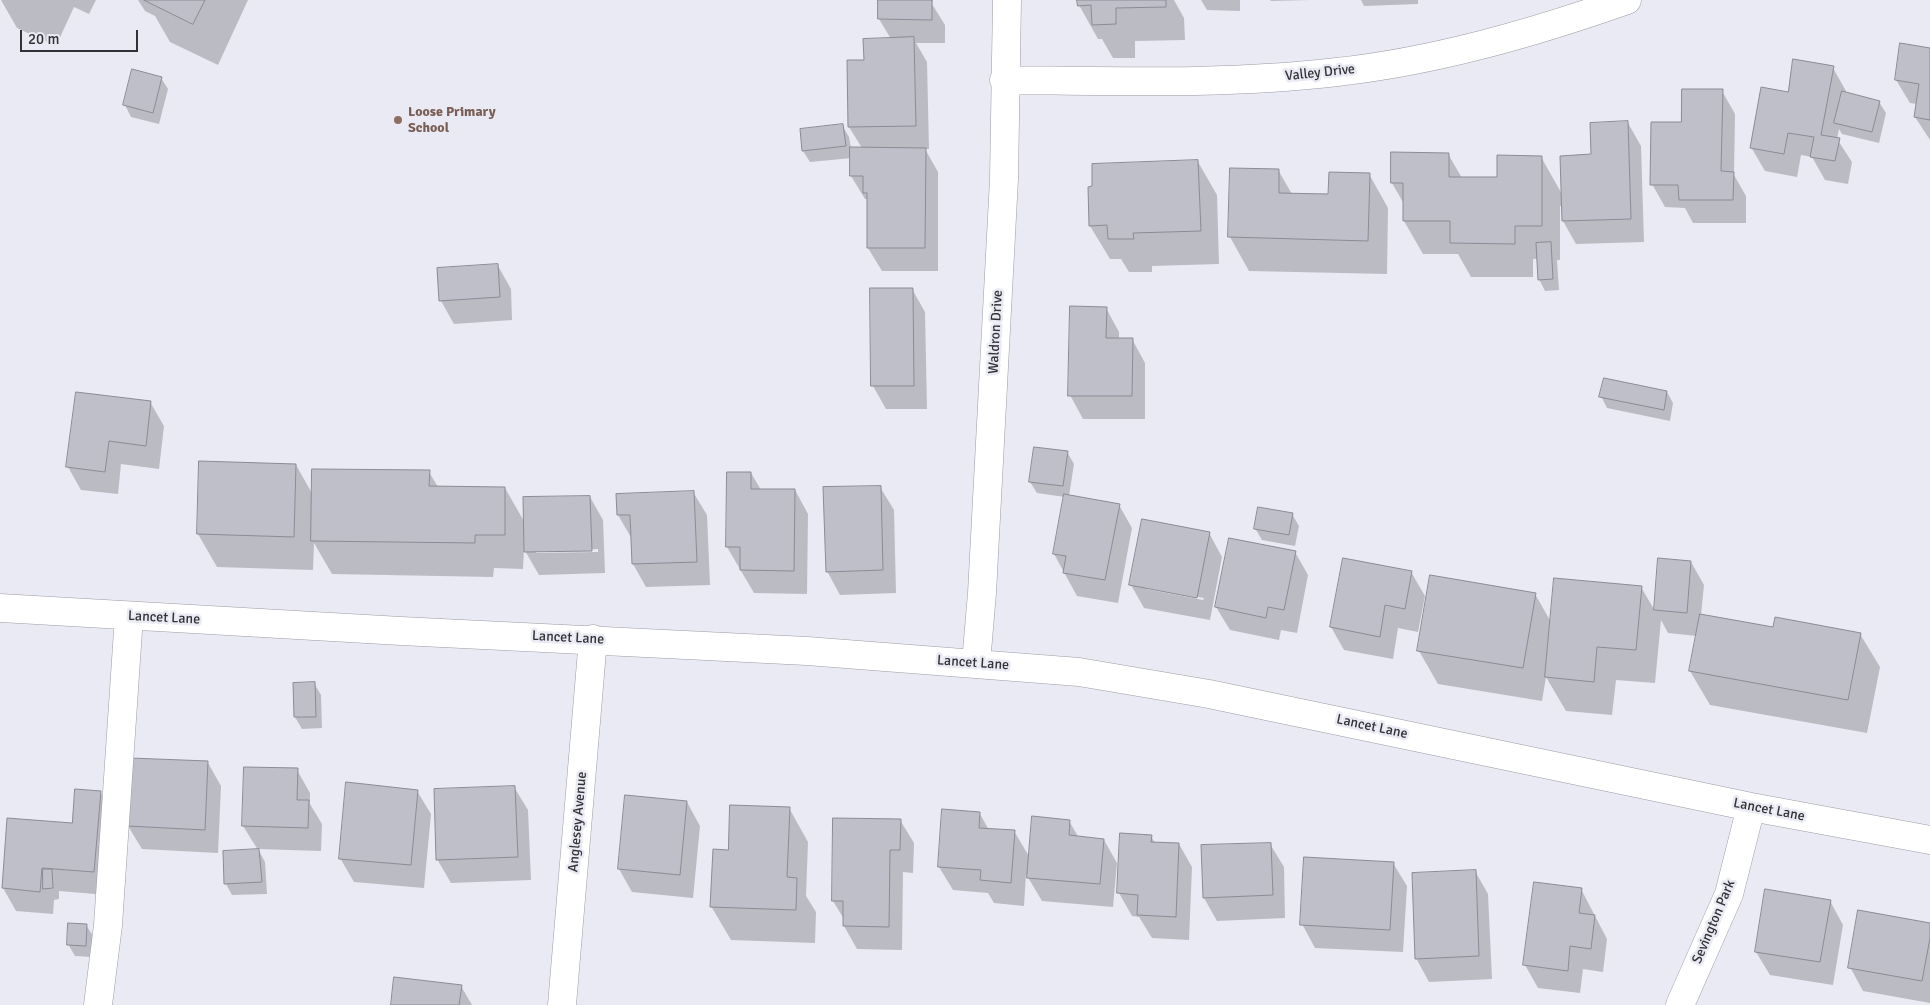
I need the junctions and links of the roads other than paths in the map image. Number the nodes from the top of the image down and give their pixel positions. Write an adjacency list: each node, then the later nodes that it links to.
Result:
1 (1007, 0): 3 (street, Waldron Drive)
2 (1627, 0): 3 (street, Valley Drive)
3 (1004, 80): 7 (street, Waldron Drive)
4 (0, 608): 5 (street, Lancet Lane)
5 (129, 616): 6 (street, Lancet Lane); 10 (street)
6 (593, 639): 7 (street, Lancet Lane); 11 (street, Anglesey Avenue)
7 (976, 663): 8 (street, Lancet Lane)
8 (1751, 807): 9 (street, Lancet Lane); 12 (street, Sevington Park)
9 (1930, 840)
10 (98, 1005)
11 (562, 1005)
12 (1680, 1005)

